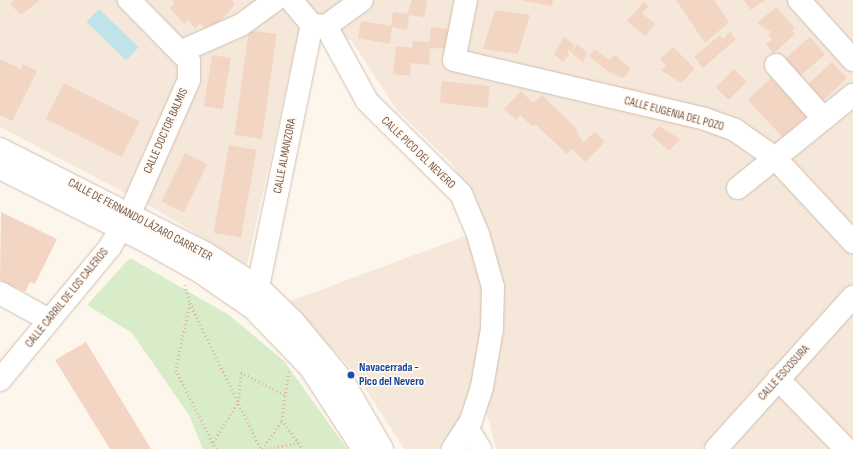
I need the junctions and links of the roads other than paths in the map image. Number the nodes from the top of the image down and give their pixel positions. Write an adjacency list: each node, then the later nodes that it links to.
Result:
1 (129, 0): 8 (street, CALLE DOCTOR BALMIS)
2 (275, 0): 8 (street)
3 (291, 0): 7 (street, CALLE PICO DEL NEVERO)
4 (362, 0): 7 (street)
5 (466, 0): 14 (street, CALLE EUGENIA DEL POZO)
6 (799, 0): 9 (street)
7 (319, 25): 19 (street, CALLE ALMANZORA); 25 (street, CALLE PICO DEL NEVERO)
8 (182, 51): 17 (street, CALLE DOCTOR BALMIS)
9 (853, 60)
10 (776, 65): 12 (street)
11 (850, 105): 12 (street)
12 (824, 119): 14 (street)
13 (0, 149): 17 (street, CALLE DE FERNANDO LÁZARO CARRETER)
14 (775, 158): 16 (street); 18 (street, CALLE EUGENIA DEL POZO)
15 (0, 168): 17 (street, CALLE DE FERNANDO LÁZARO CARRETER)
16 (738, 188)
17 (125, 220): 19 (street, CALLE DE FERNANDO LÁZARO CARRETER); 22 (street, CALLE CARRIL DE LOS CALEROS); 26 (street, CALLE DE FERNANDO LÁZARO CARRETER)
18 (853, 242)
19 (258, 287): 27 (street, CALLE DE FERNANDO LÁZARO CARRETER)
20 (0, 293): 22 (street)
21 (853, 297): 23 (street, CALLE ESCOSURA)
22 (49, 320): 24 (street, CALLE CARRIL DE LOS CALEROS)
23 (778, 379): 30 (street, CALLE ESCOSURA); 31 (street)
24 (0, 380)
25 (467, 428): 28 (street, CALLE PICO DEL NEVERO); 29 (street)
26 (363, 449)
27 (382, 449)
28 (453, 449)
29 (480, 449)
30 (716, 449)
31 (846, 449)

